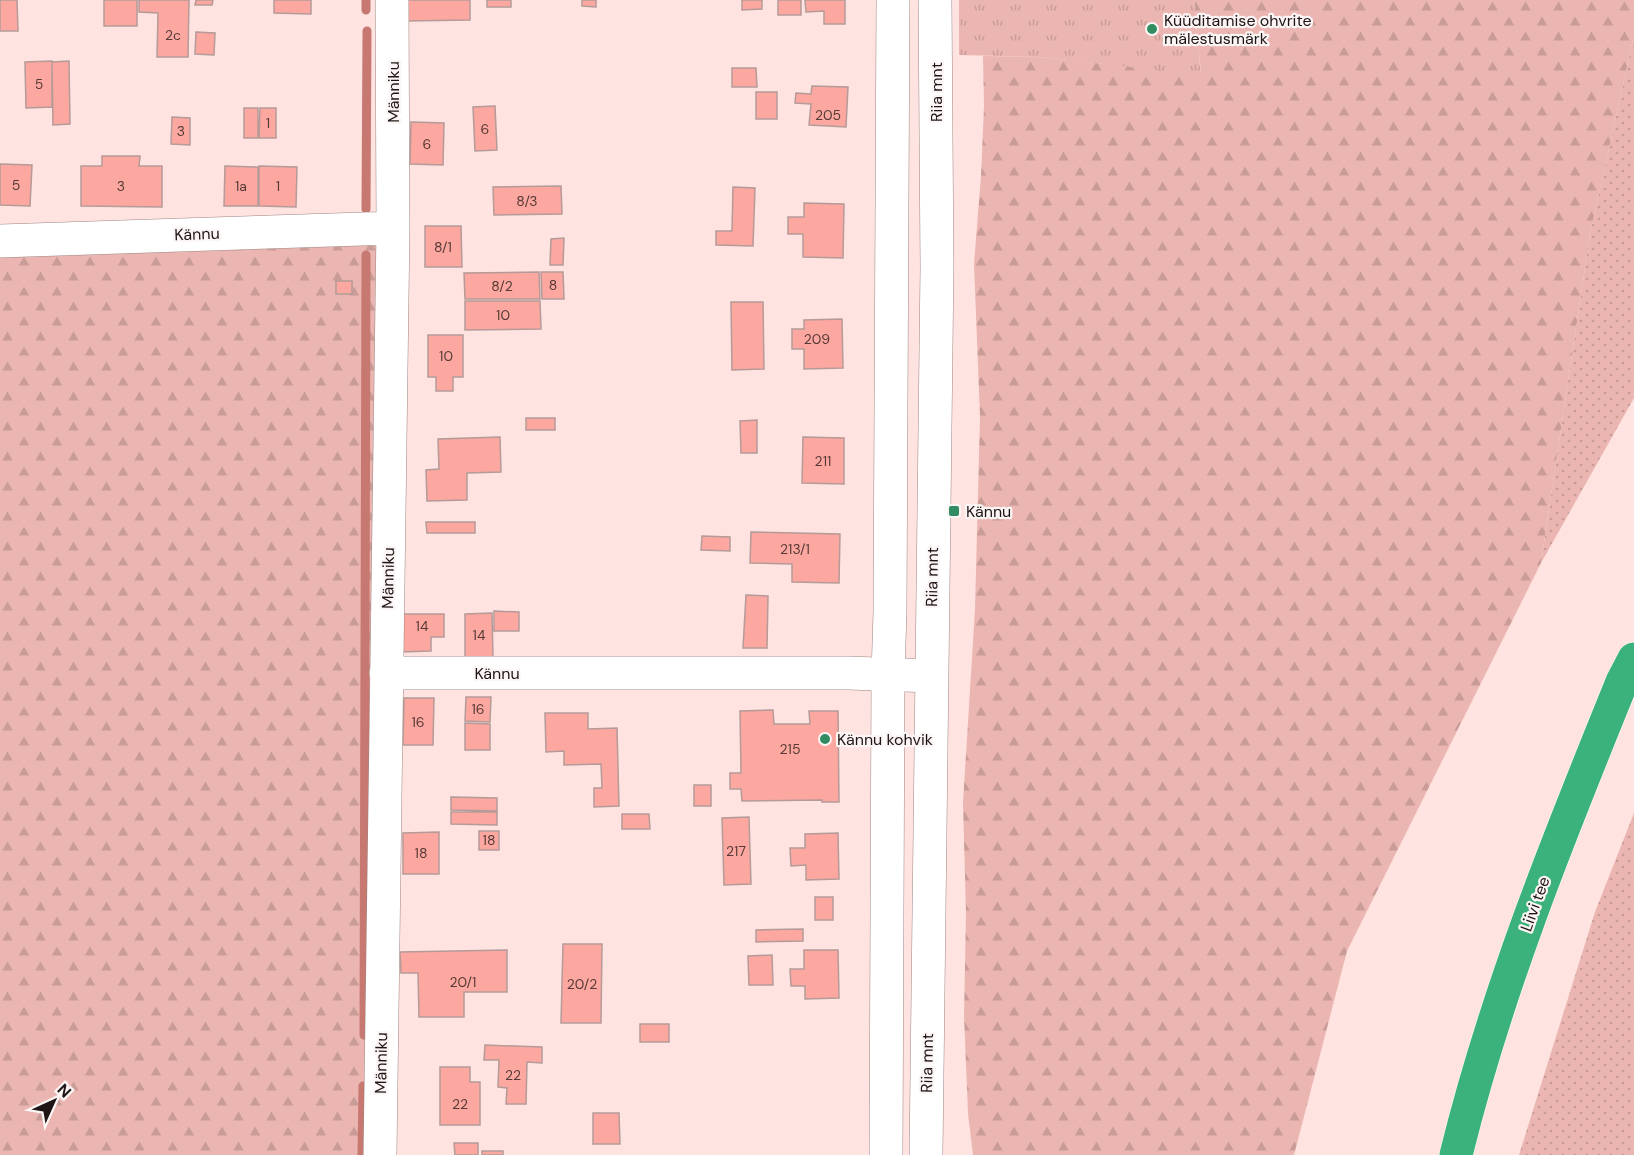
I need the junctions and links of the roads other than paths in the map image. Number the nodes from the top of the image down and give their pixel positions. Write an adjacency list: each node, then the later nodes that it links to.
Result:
1 (392, 0): 4 (main road, Männiku)
2 (893, 0): 8 (main road)
3 (935, 0): 9 (main road, Riia mnt)
4 (393, 228): 5 (main road, Kännu); 7 (main road, Männiku)
5 (0, 241)
6 (1634, 659): 13 (highway, Liivi tee)
7 (386, 674): 8 (main road, Kännu); 10 (main road, Männiku)
8 (888, 675): 9 (main road, Kännu); 11 (main road)
9 (931, 676): 12 (main road, Riia mnt)
10 (380, 1155)
11 (886, 1155)
12 (926, 1155)
13 (1456, 1155)

